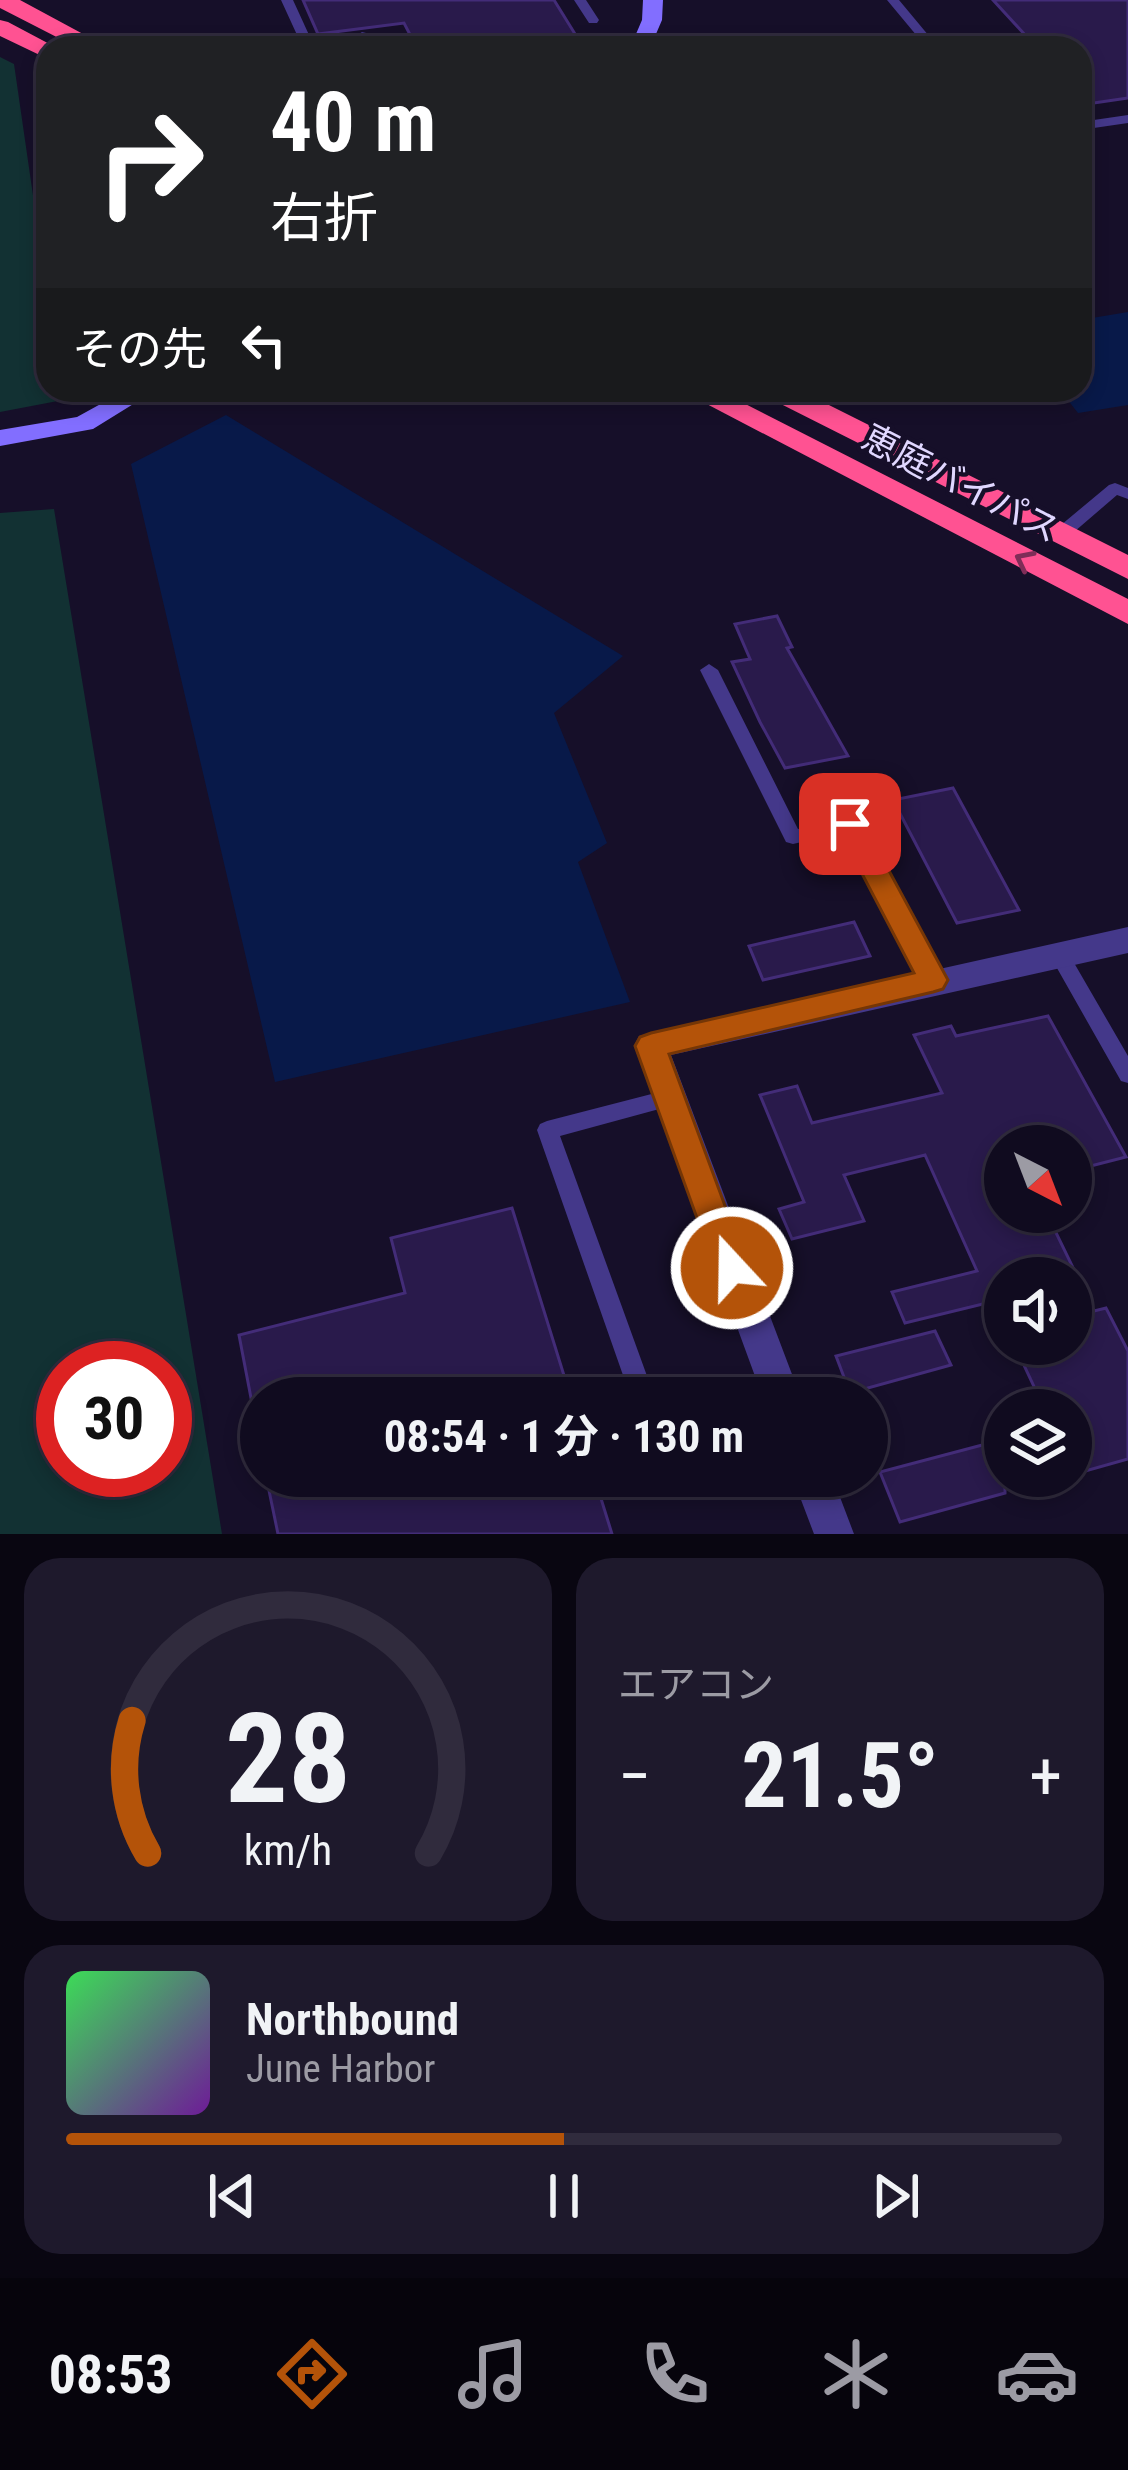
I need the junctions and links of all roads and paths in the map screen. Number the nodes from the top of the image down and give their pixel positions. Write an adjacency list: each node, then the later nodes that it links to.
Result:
1 (2, 0): 8 (highway)
2 (287, 0): 9 (lane)
3 (580, 0): 6 (lane)
4 (653, 0): 10 (street)
5 (892, 0): 11 (lane)
6 (593, 20)
7 (0, 27): 12 (highway)
8 (73, 36)
9 (304, 36)
10 (645, 36)
11 (923, 36)
12 (36, 46)
13 (1128, 118): 14 (lane)
14 (1092, 124)
15 (123, 402): 18 (street)
16 (718, 402): 22 (highway, 恵庭バイパス, one-way to 16)
17 (800, 402): 20 (highway, 恵庭バイパス)
18 (0, 438)
19 (1128, 494): 20 (lane)
20 (1061, 534): 21 (highway, 恵庭バイパス)
21 (1128, 568)
22 (1128, 613)
23 (709, 670): 26 (lane)
24 (1128, 940): 25 (street)
25 (1059, 955): 26 (street); 27 (lane)
26 (933, 980): 28 (street)
27 (1128, 1075)
28 (667, 1099): 29 (lane); 30 (street)
29 (636, 1377)
30 (769, 1377)
31 (820, 1497): 32 (street)
32 (834, 1534)

